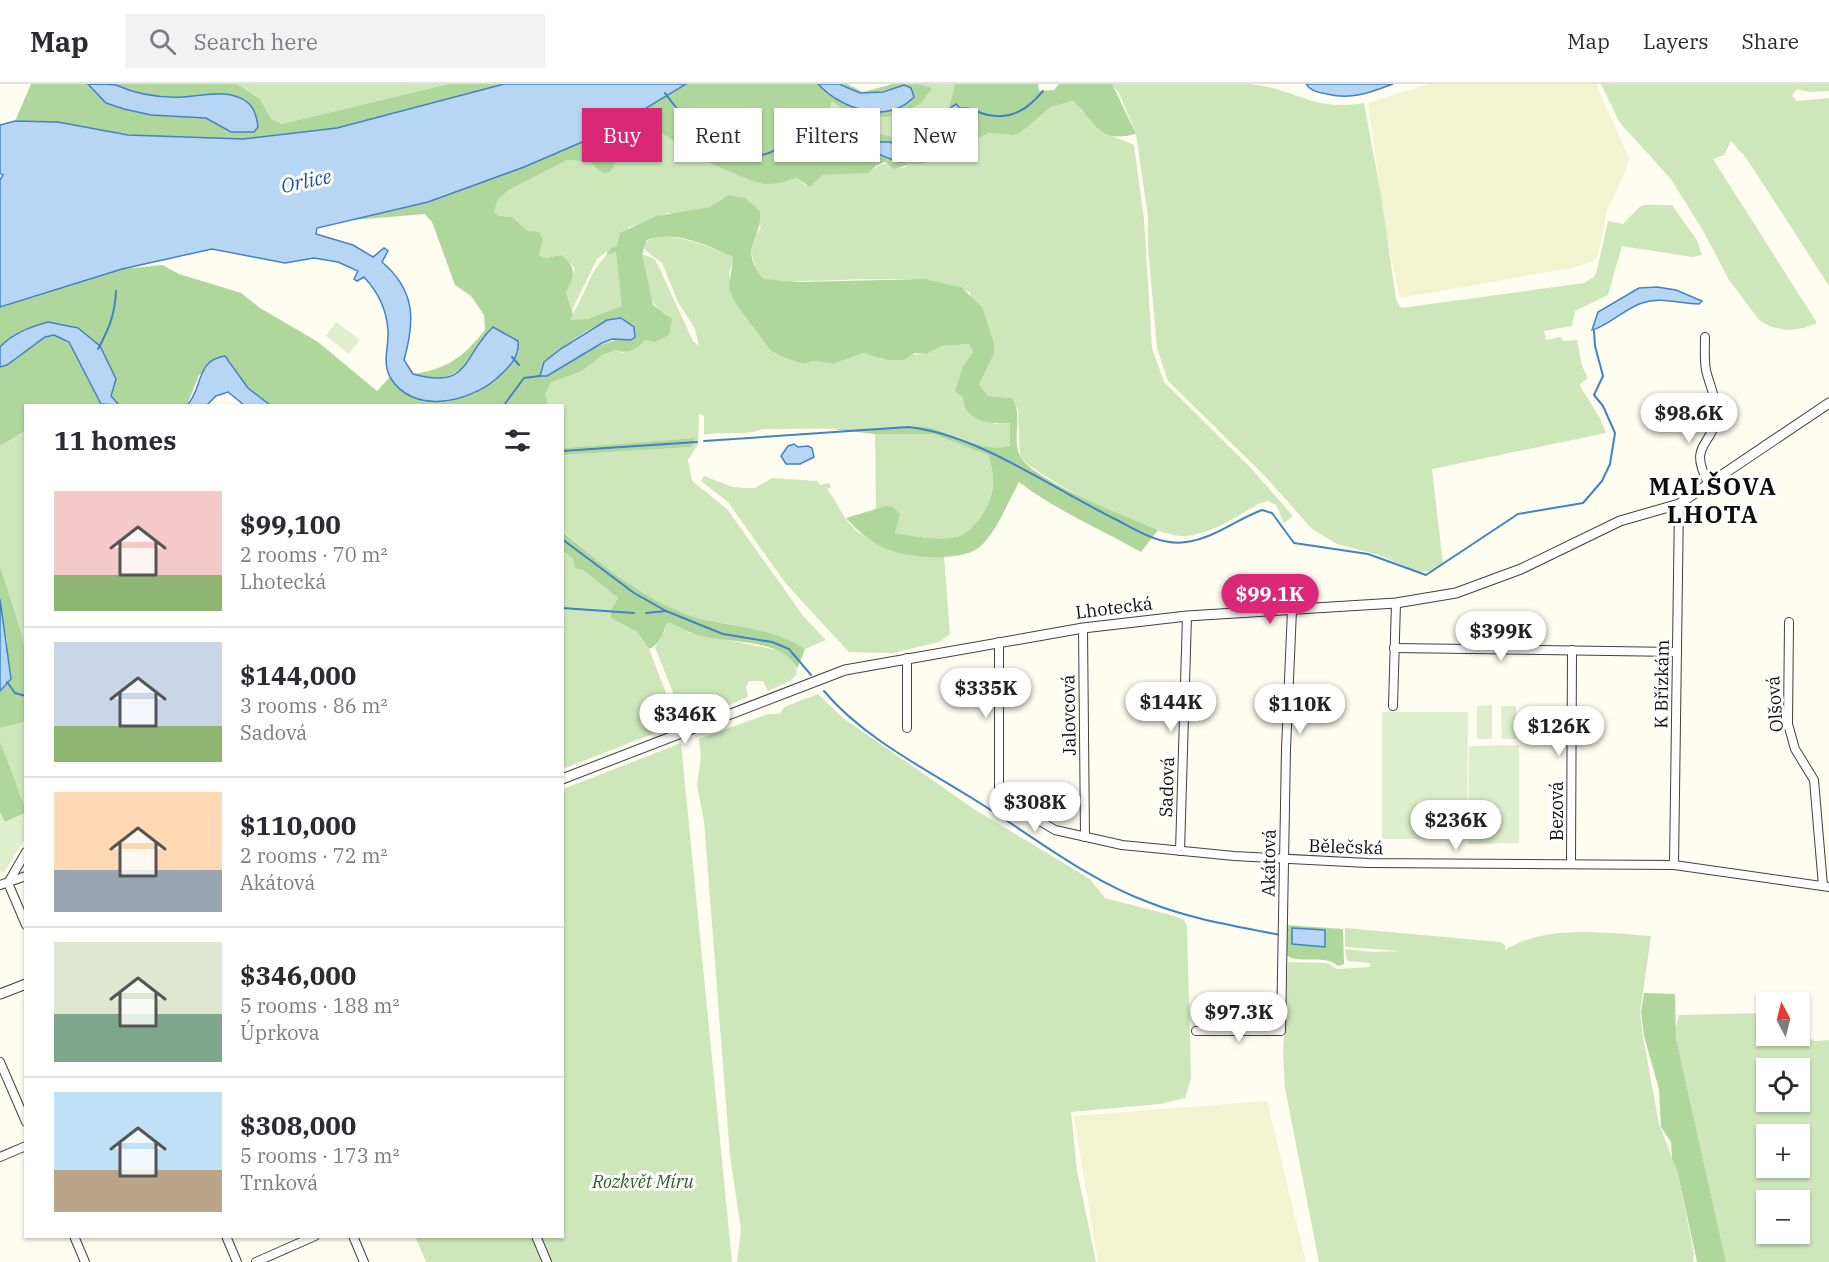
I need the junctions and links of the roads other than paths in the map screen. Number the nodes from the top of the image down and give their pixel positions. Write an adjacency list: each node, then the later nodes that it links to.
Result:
1 (1704, 337): 3 (street)
2 (1829, 403): 3 (street, Lhotecká)
3 (1709, 485): 4 (street, Lhotecká)
4 (1679, 504): 5 (street, Lhotecká); 13 (street, K Břízkám)
5 (1396, 603): 6 (street, Lhotecká); 11 (street)
6 (1292, 610): 7 (street, Lhotecká); 21 (street, Akátová)
7 (1187, 616): 9 (street, Lhotecká); 19 (street, Sadová)
8 (1789, 622): 26 (street, Olšová)
9 (1083, 628): 10 (street, Lhotecká); 18 (street, Jalovcová)
10 (999, 642): 14 (street, Lhotecká); 18 (street, Bělečská)
11 (1394, 648): 12 (street); 15 (street)
12 (1572, 650): 13 (street); 22 (street, Bezová)
13 (1677, 652): 23 (street, K Břízkám)
14 (907, 658): 16 (street); 17 (street, Lhotecká)
15 (1393, 706)
16 (907, 728)
17 (564, 778)
18 (1085, 837): 19 (street, Bělečská)
19 (1180, 851): 21 (street, Bělečská)
20 (24, 855): 25 (street)
21 (1284, 859): 22 (street, Bělečská); 30 (street, Akátová)
22 (1571, 863): 23 (street, Bělečská)
23 (1674, 865): 26 (street, Bělečská)
24 (24, 877): 25 (street)
25 (4, 884): 27 (street)
26 (1826, 887)
27 (24, 921)
28 (24, 985): 29 (street)
29 (0, 994)
30 (1196, 1031)
31 (0, 1062): 32 (street)
32 (24, 1117)
33 (24, 1147): 34 (street)
34 (0, 1157)
35 (75, 1238): 40 (street)
36 (227, 1238): 41 (street)
37 (310, 1238): 42 (street)
38 (354, 1238): 43 (street)
39 (537, 1238): 44 (street)
40 (85, 1262)
41 (237, 1262)
42 (256, 1262)
43 (364, 1262)
44 (547, 1262)

